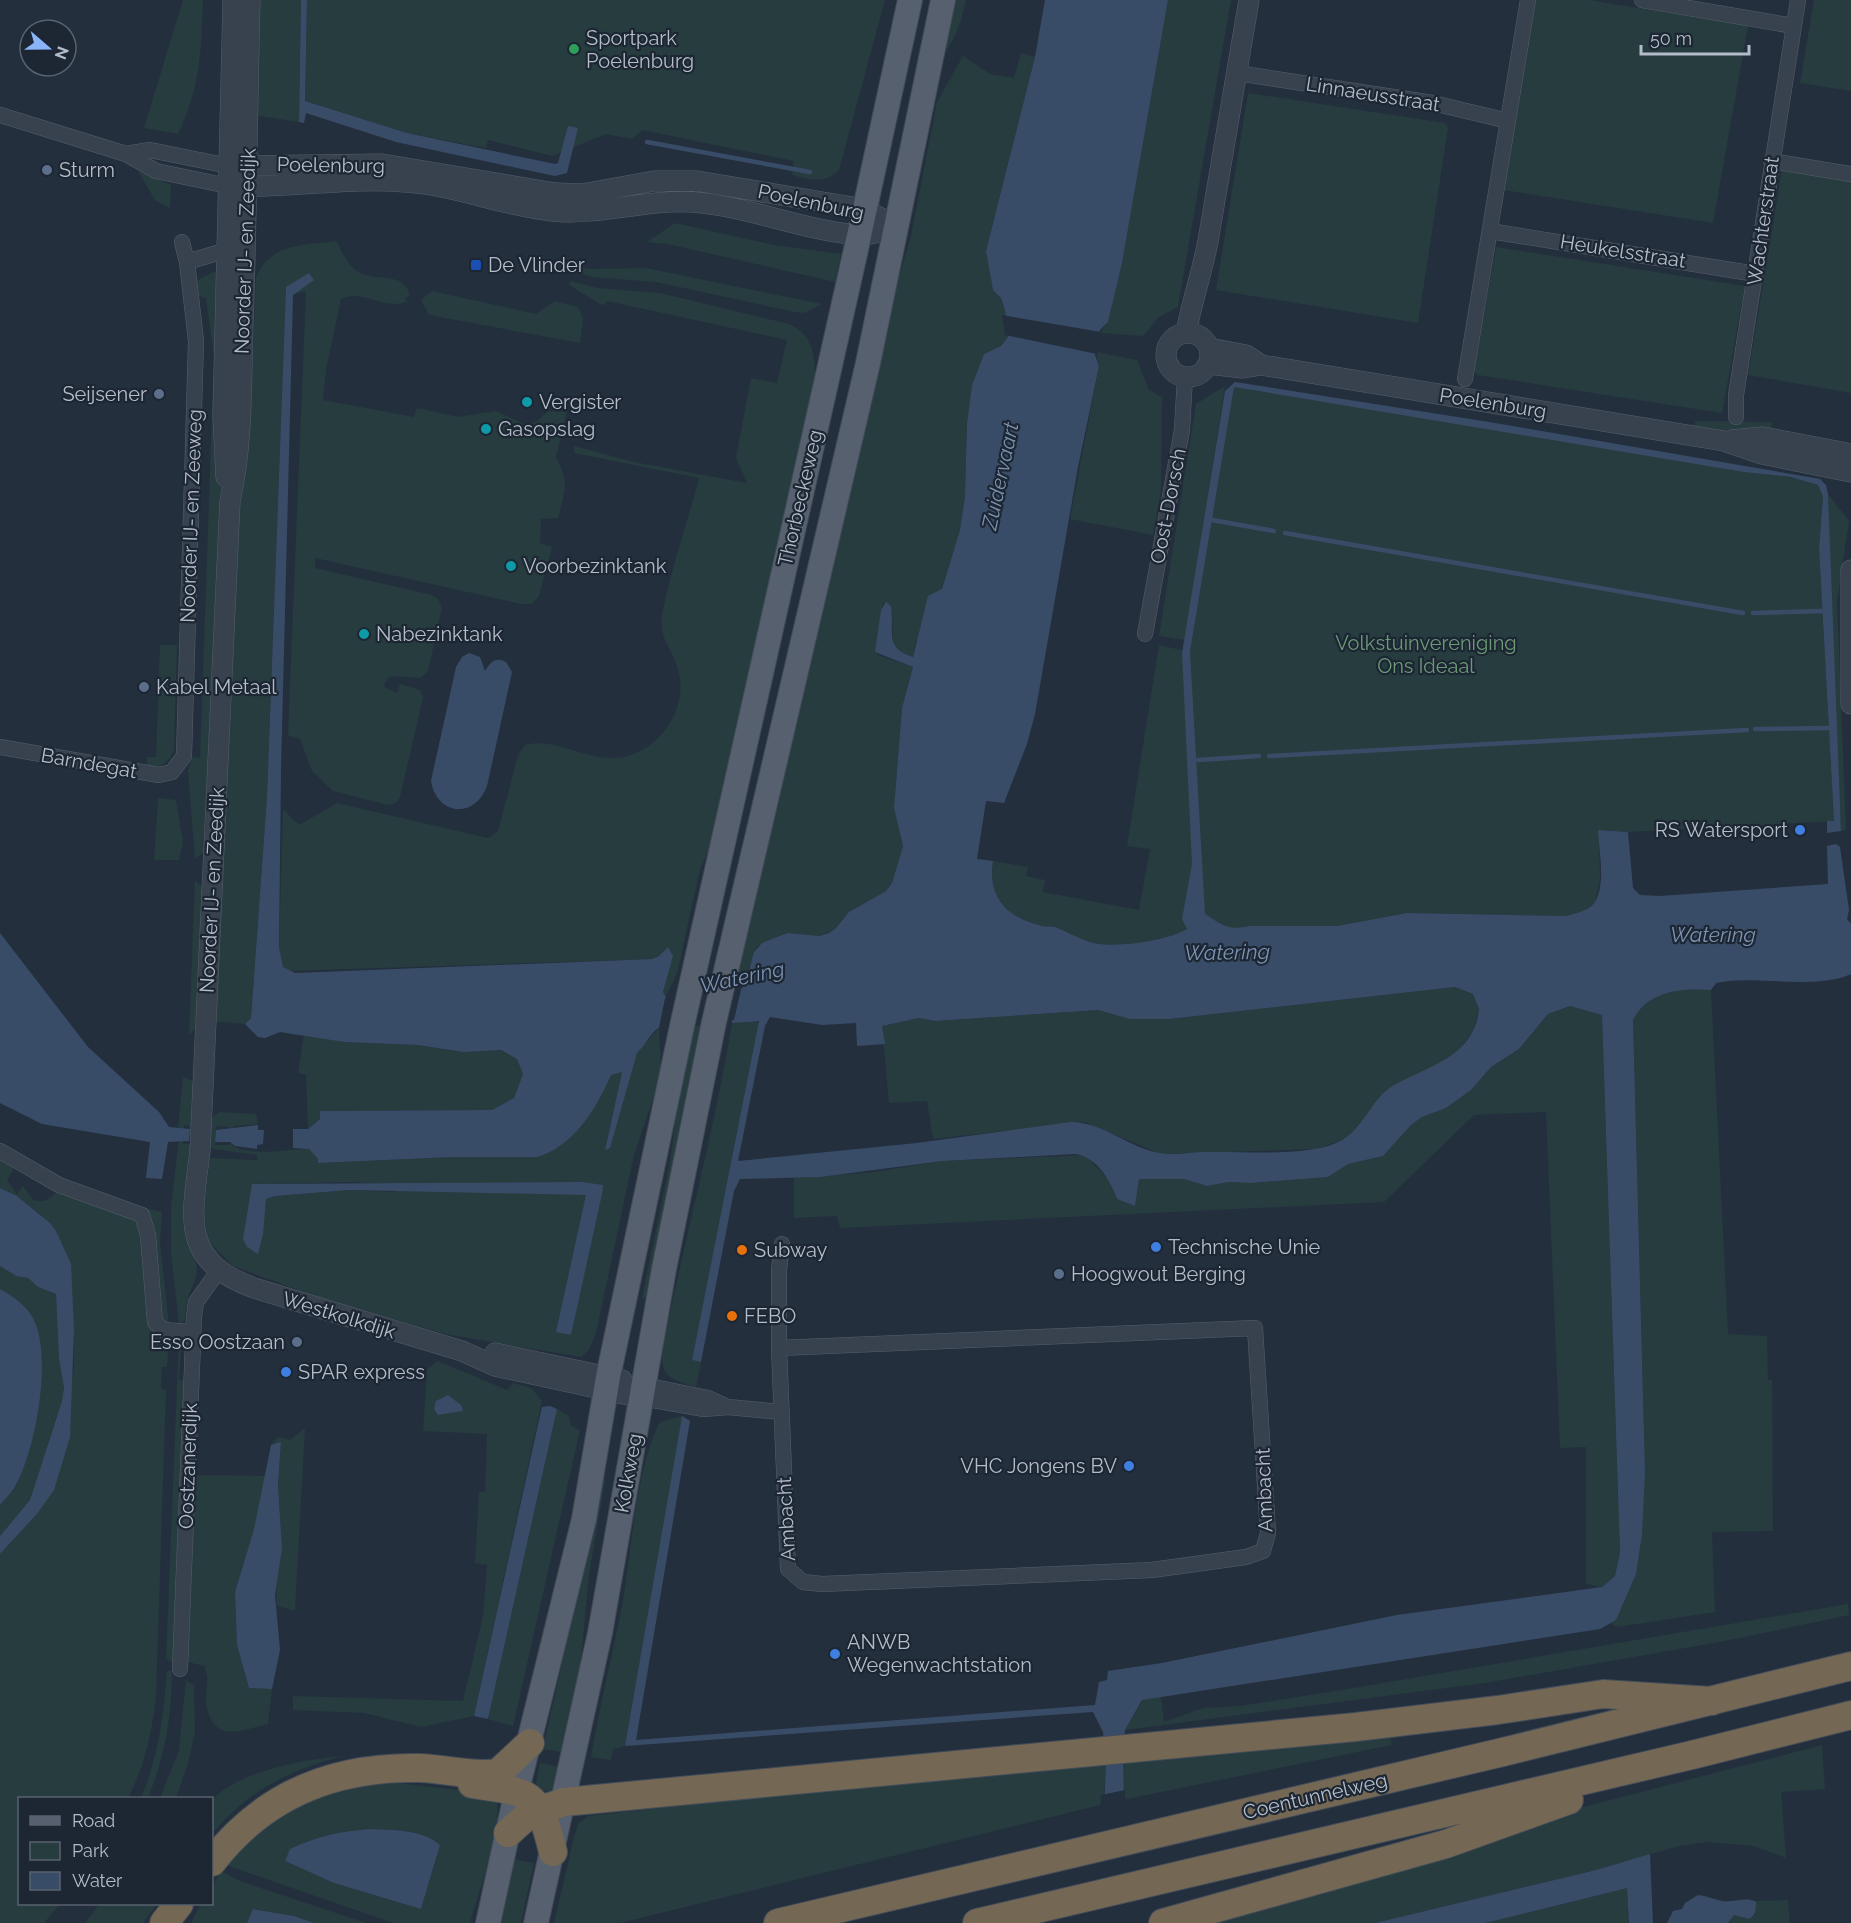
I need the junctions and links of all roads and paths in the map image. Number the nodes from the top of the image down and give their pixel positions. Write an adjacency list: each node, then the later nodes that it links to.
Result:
1 (233, 0): 17 (street, Noorder IJ- en Zeedijk)
2 (250, 0): 17 (street, Noorder IJ- en Zeedijk)
3 (910, 0): 20 (main road, Thorbeckeweg)
4 (943, 0): 12 (main road, Thorbeckeweg)
5 (1249, 0): 11 (street)
6 (1528, 0): 14 (street)
7 (1642, 0): 9 (street)
8 (1798, 0): 9 (street, Wachterstraat)
9 (1794, 26): 16 (street, Wachterstraat)
10 (947, 62): 12 (main road)
11 (1237, 73): 14 (street, Linnaeusstraat); 28 (street)
12 (922, 97): 21 (main road, Thorbeckeweg)
13 (0, 115): 15 (street)
14 (1508, 121): 22 (street)
15 (126, 153): 17 (street); 19 (street)
16 (1771, 161): 18 (street); 27 (street, Wachterstraat)
17 (238, 165): 19 (street, Noorder IJ- en Zeedijk); 20 (street, Poelenburg)
18 (1851, 174)
19 (238, 186): 23 (street, Poelenburg); 25 (street, Noorder IJ- en Zeedijk); 35 (street, Noorder IJ- en Zeedijk)
20 (864, 210): 21 (street, Poelenburg); 23 (main road, Thorbeckeweg)
21 (897, 227): 23 (street, Poelenburg); 41 (main road, Thorbeckeweg)
22 (1490, 231): 27 (street, Heukelsstraat); 30 (street)
23 (860, 236): 42 (main road, Thorbeckeweg)
24 (182, 242): 26 (street, Noorder IJ- en Zeeweg)
25 (227, 250): 26 (street); 35 (street, Noorder IJ- en Zeedijk)
26 (187, 262): 40 (street, Noorder IJ- en Zeeweg)
27 (1756, 274): 31 (street, Wachterstraat)
28 (1201, 345): 29 (street); 29 (street); 32 (street, Poelenburg)
29 (1185, 377): 37 (street, Oost-Dorsch)
30 (1465, 379)
31 (1736, 417)
32 (1724, 441): 33 (street, Poelenburg); 34 (street, Poelenburg)
33 (1851, 454)
34 (1851, 472)
35 (230, 501): 45 (street, Noorder IJ- en Zeedijk)
36 (1851, 570): 38 (street)
37 (1145, 634)
38 (1851, 704)
39 (0, 747): 40 (street, Barndegat)
40 (177, 768)
41 (714, 1022): 49 (main road, Kolkweg)
42 (682, 1026): 48 (main road, Kolkweg)
43 (0, 1151): 46 (street)
44 (782, 1244): 47 (street)
45 (219, 1270): 46 (street, Oostzanerdijk); 48 (street, Westkolkdijk)
46 (193, 1332): 52 (street, Oostzanerdijk)
47 (779, 1348): 50 (street, Ambacht); 50 (street, Ambacht)
48 (608, 1384): 49 (street, Westkolkdijk); 55 (main road, Kolkweg)
49 (643, 1392): 50 (street); 59 (main road, Kolkweg)
50 (781, 1412)
51 (1845, 1667): 53 (highway, Coentunnelweg)
52 (180, 1669)
53 (1712, 1701): 59 (highway); 67 (highway, Coentunnelweg)
54 (1846, 1716): 56 (highway)
55 (530, 1743): 57 (highway); 58 (main road, Kolkweg)
56 (1696, 1754): 68 (highway); 69 (highway)
57 (372, 1772): 58 (highway); 62 (highway)
58 (517, 1790): 59 (highway); 60 (main road, Kolkweg)
59 (552, 1806): 60 (highway); 61 (highway)
60 (508, 1833): 65 (main road, Kolkweg)
61 (553, 1852): 66 (main road)
62 (213, 1861)
63 (178, 1905): 64 (highway)
64 (164, 1923)
65 (488, 1923)
66 (536, 1923)
67 (778, 1923)
68 (977, 1923)
69 (1163, 1923)

